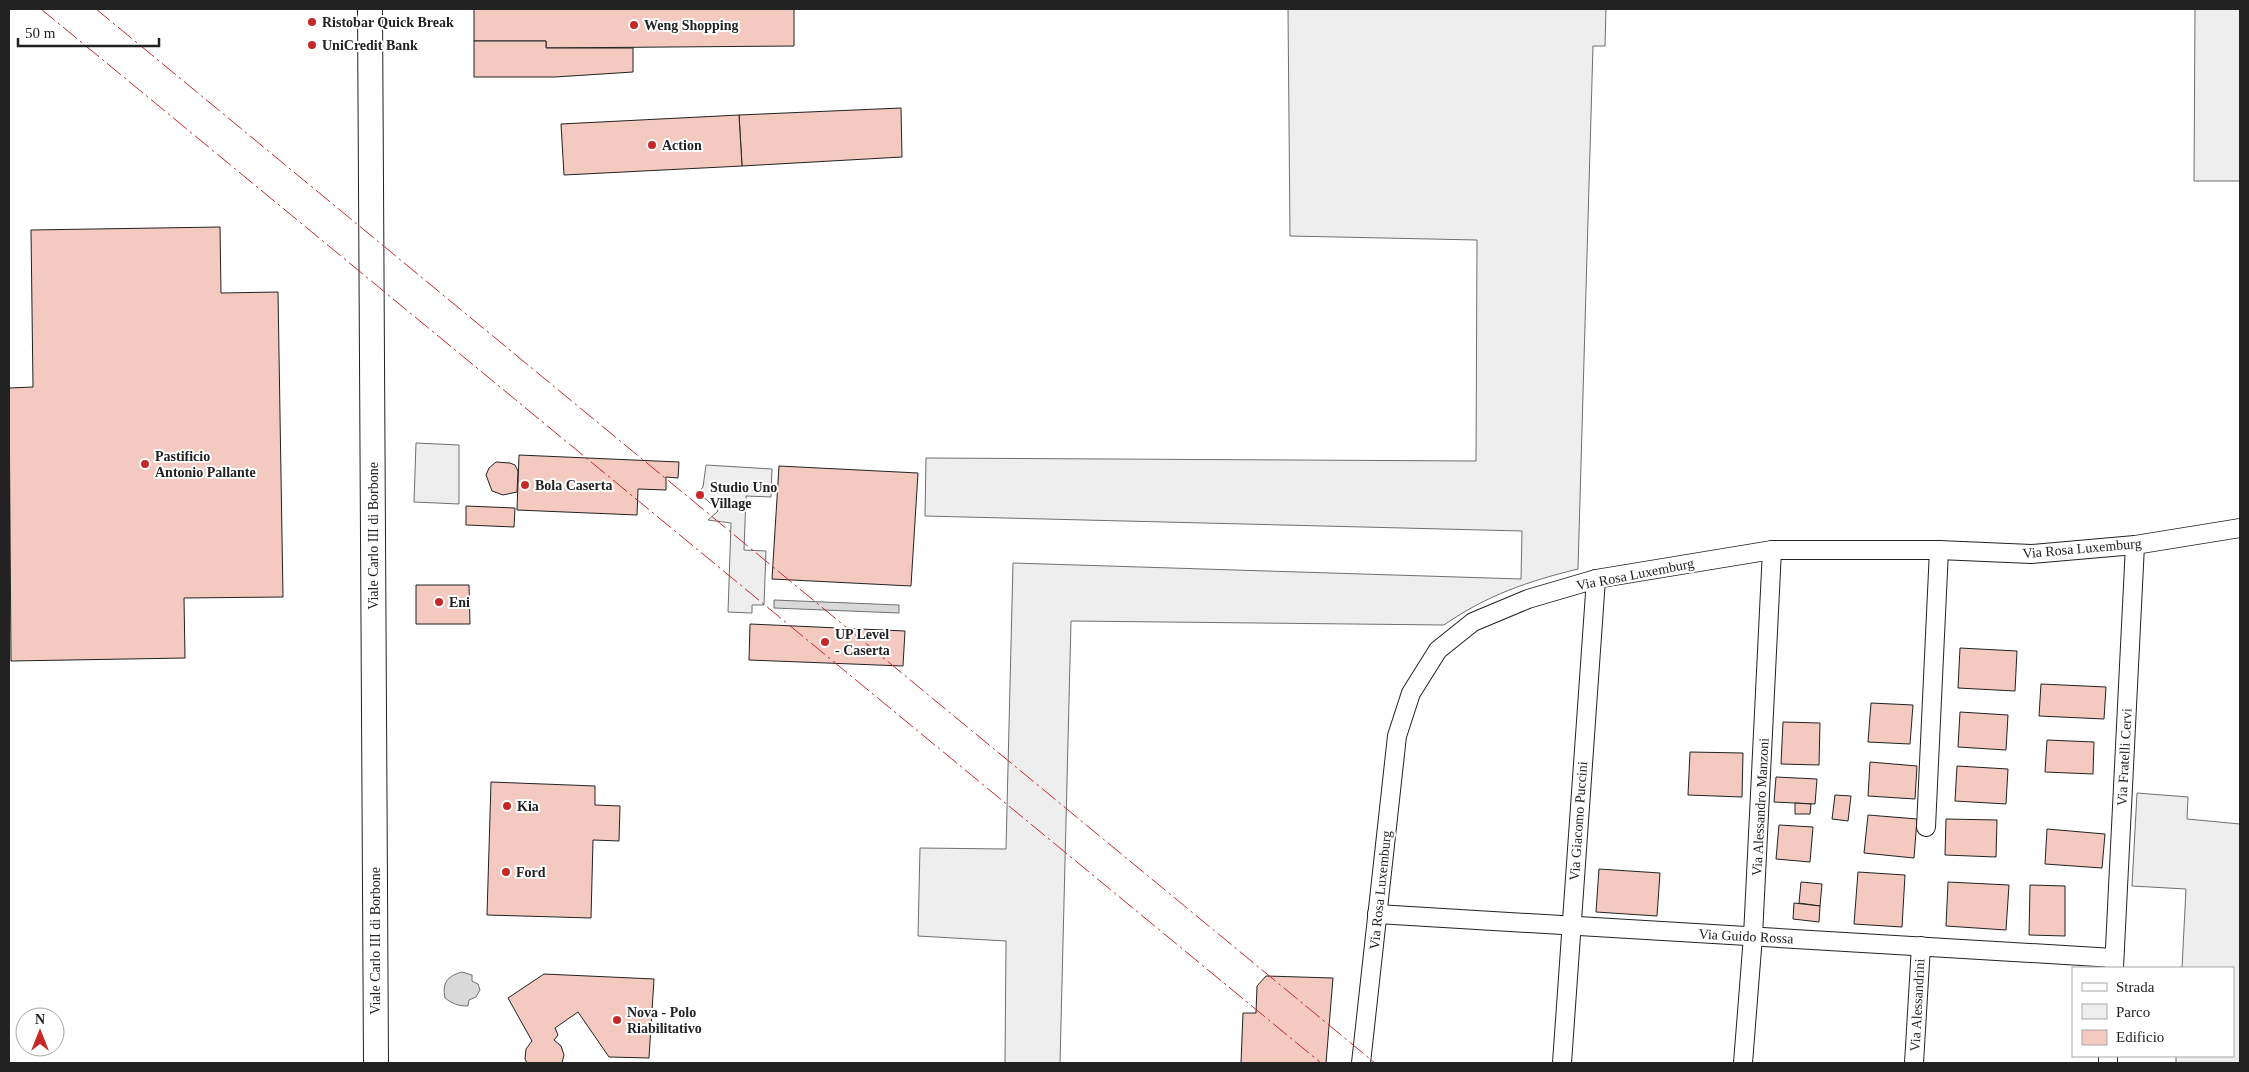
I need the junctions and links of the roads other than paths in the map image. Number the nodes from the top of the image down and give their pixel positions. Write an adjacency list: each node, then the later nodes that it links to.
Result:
1 (370, 9): 13 (main road, Viale Carlo III di Borbone)
2 (2240, 528): 3 (street, Via Rosa Luxemburg)
3 (2135, 545): 5 (street, Via Rosa Luxemburg); 12 (street, Via Fratelli Cervi)
4 (1772, 550): 5 (street, Via Rosa Luxemburg); 6 (street, Via Rosa Luxemburg); 10 (street, Via Alessandro Manzoni)
5 (1940, 550): 7 (street)
6 (1596, 578): 8 (street, Via Rosa Luxemburg); 9 (street, Via Giacomo Puccini)
7 (1926, 827)
8 (1377, 914): 9 (street, Via Guido Rossa); 14 (street, Via Rosa Luxemburg)
9 (1571, 926): 10 (street, Via Guido Rossa); 15 (street, Via Giacomo Puccini)
10 (1753, 936): 11 (street, Via Guido Rossa); 16 (street, Via Alessandro Manzoni)
11 (1920, 946): 12 (street, Via Guido Rossa); 17 (street, Via Alessandrini)
12 (2114, 963)
13 (376, 1063)
14 (1360, 1063)
15 (1562, 1063)
16 (1743, 1063)
17 (1914, 1063)

